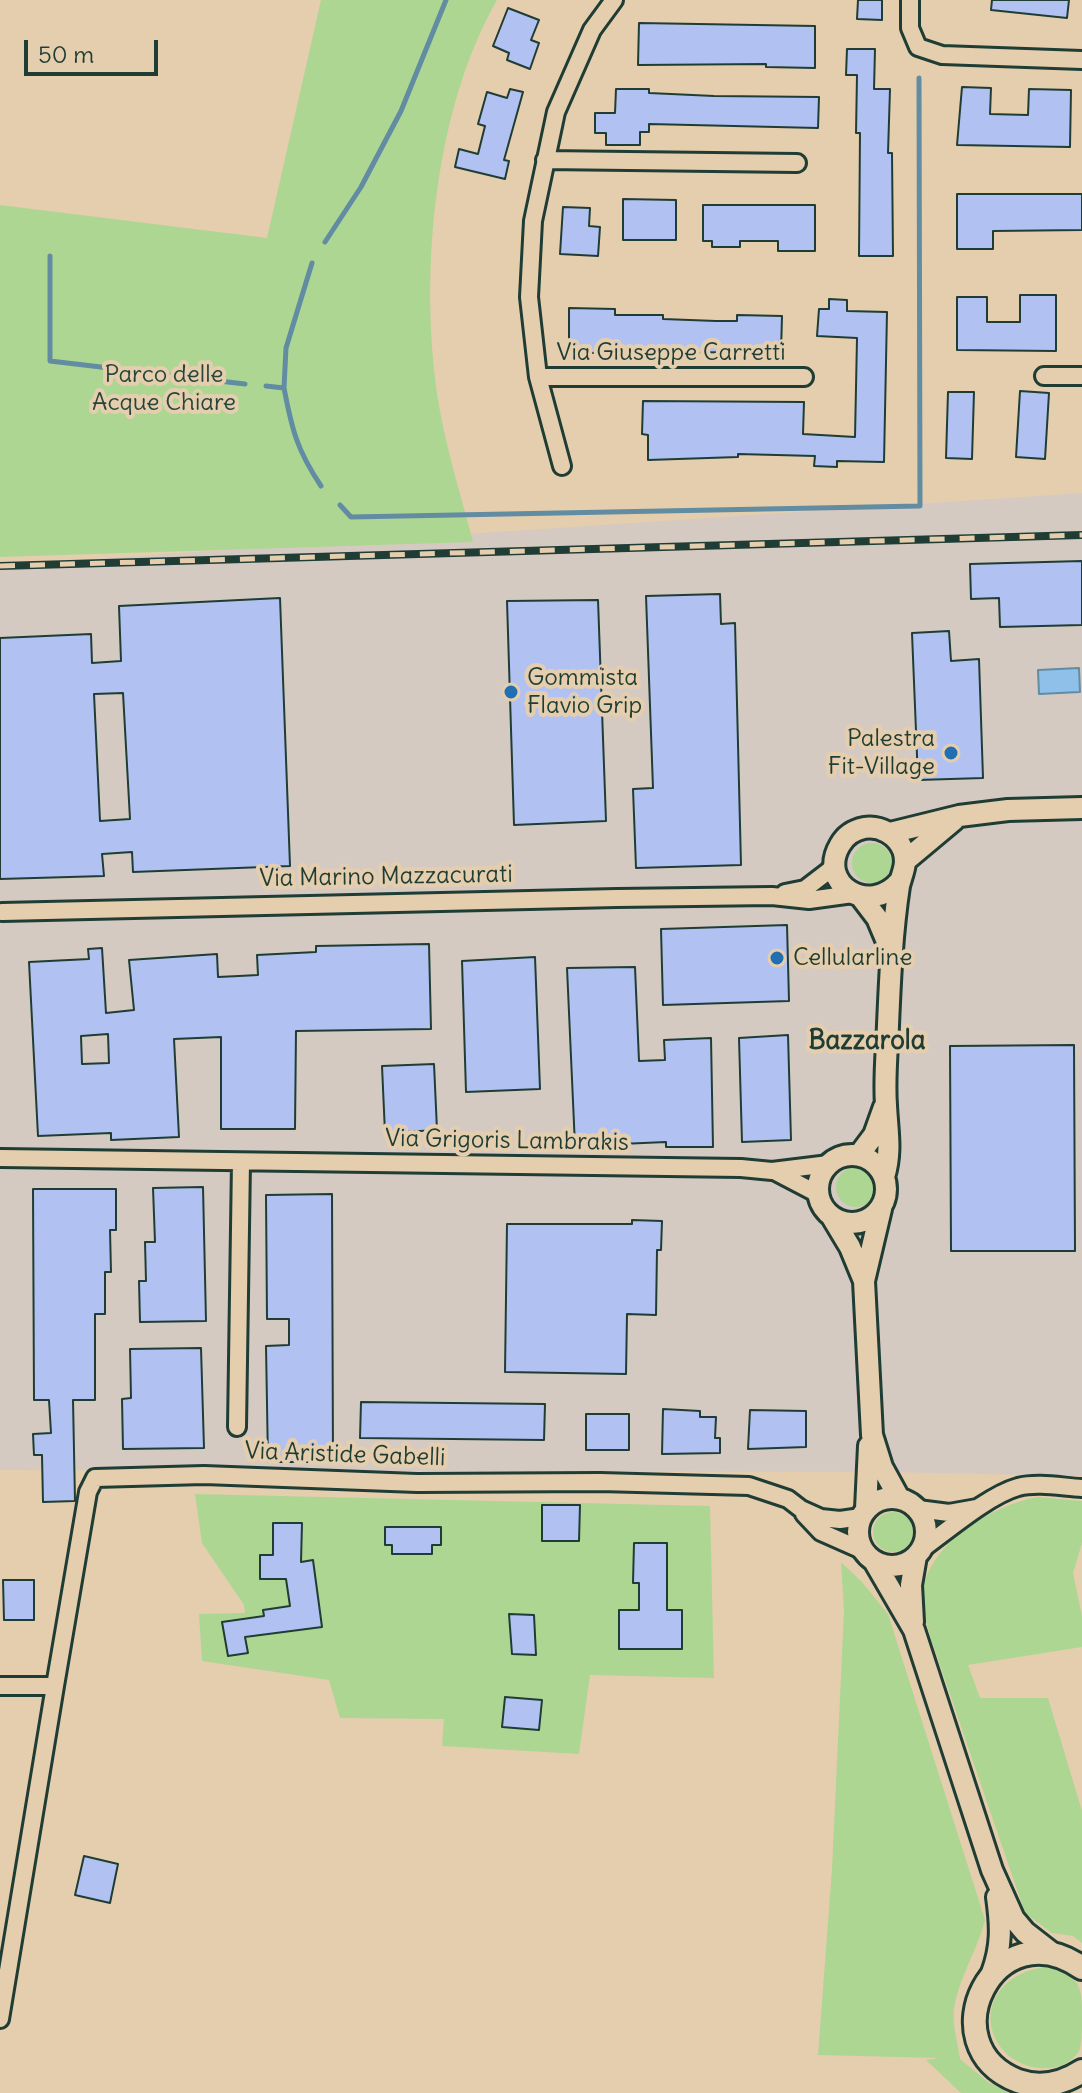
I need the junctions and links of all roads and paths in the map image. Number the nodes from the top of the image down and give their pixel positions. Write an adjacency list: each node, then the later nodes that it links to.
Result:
1 (614, 0): 4 (street, Via Giuseppe Carretti)
2 (910, 0): 3 (street)
3 (1082, 60)
4 (545, 160): 5 (street); 8 (street, Via Giuseppe Carretti)
5 (797, 163)
6 (1044, 376): 7 (street)
7 (1082, 376)
8 (538, 377): 9 (street, Via Giuseppe Carretti); 10 (street, Via Giuseppe Carretti)
9 (804, 377)
10 (562, 466)
11 (1082, 808): 12 (street, Via Marino Mazzacurati)
12 (959, 816): 13 (street, Via Marino Mazzacurati); 15 (street, Via Marino Mazzacurati)
13 (890, 833): 14 (street, Via Marino Mazzacurati); 15 (street)
14 (835, 866): 16 (street, Via Marino Mazzacurati); 17 (street)
15 (903, 871): 17 (street, Via Marino Mazzacurati); 19 (street)
16 (772, 896): 17 (street, Via Marino Mazzacurati); 18 (street, Via Marino Mazzacurati)
17 (857, 896): 19 (street)
18 (2, 912)
19 (890, 951): 20 (street)
20 (886, 1103): 21 (street); 26 (street)
21 (859, 1155): 24 (street); 26 (street)
22 (0, 1158): 23 (street, Via Grigoris Lambrakis)
23 (241, 1162): 25 (street, Via Grigoris Lambrakis); 31 (street)
24 (829, 1164): 25 (street, Via Grigoris Lambrakis); 27 (street)
25 (772, 1171): 27 (street, Via Grigoris Lambrakis)
26 (884, 1177): 28 (street)
27 (818, 1194): 29 (street)
28 (881, 1209): 29 (street); 30 (street)
29 (832, 1217): 30 (street)
30 (864, 1281): 32 (street)
31 (237, 1427)
32 (872, 1435): 34 (street); 38 (street)
33 (1082, 1488): 35 (street)
34 (899, 1498): 37 (street); 38 (street)
35 (979, 1508): 37 (street); 39 (street)
36 (801, 1509): 38 (street, Via Aristide Gabelli); 40 (street, Via Aristide Gabelli); 43 (street, Via Aristide Gabelli)
37 (918, 1509): 39 (street)
38 (864, 1513): 40 (street)
39 (919, 1552): 40 (street); 41 (street)
40 (869, 1556): 41 (street)
41 (914, 1630): 44 (street)
42 (0, 1686): 43 (street)
43 (55, 1686): 48 (street, Via Aristide Gabelli)
44 (992, 1870): 45 (street); 47 (street)
45 (1052, 1953): 46 (main road); 47 (main road)
46 (1082, 1968)
47 (992, 1973): 50 (main road)
48 (0, 2019)
49 (1082, 2071): 50 (main road)
50 (1032, 2089)

